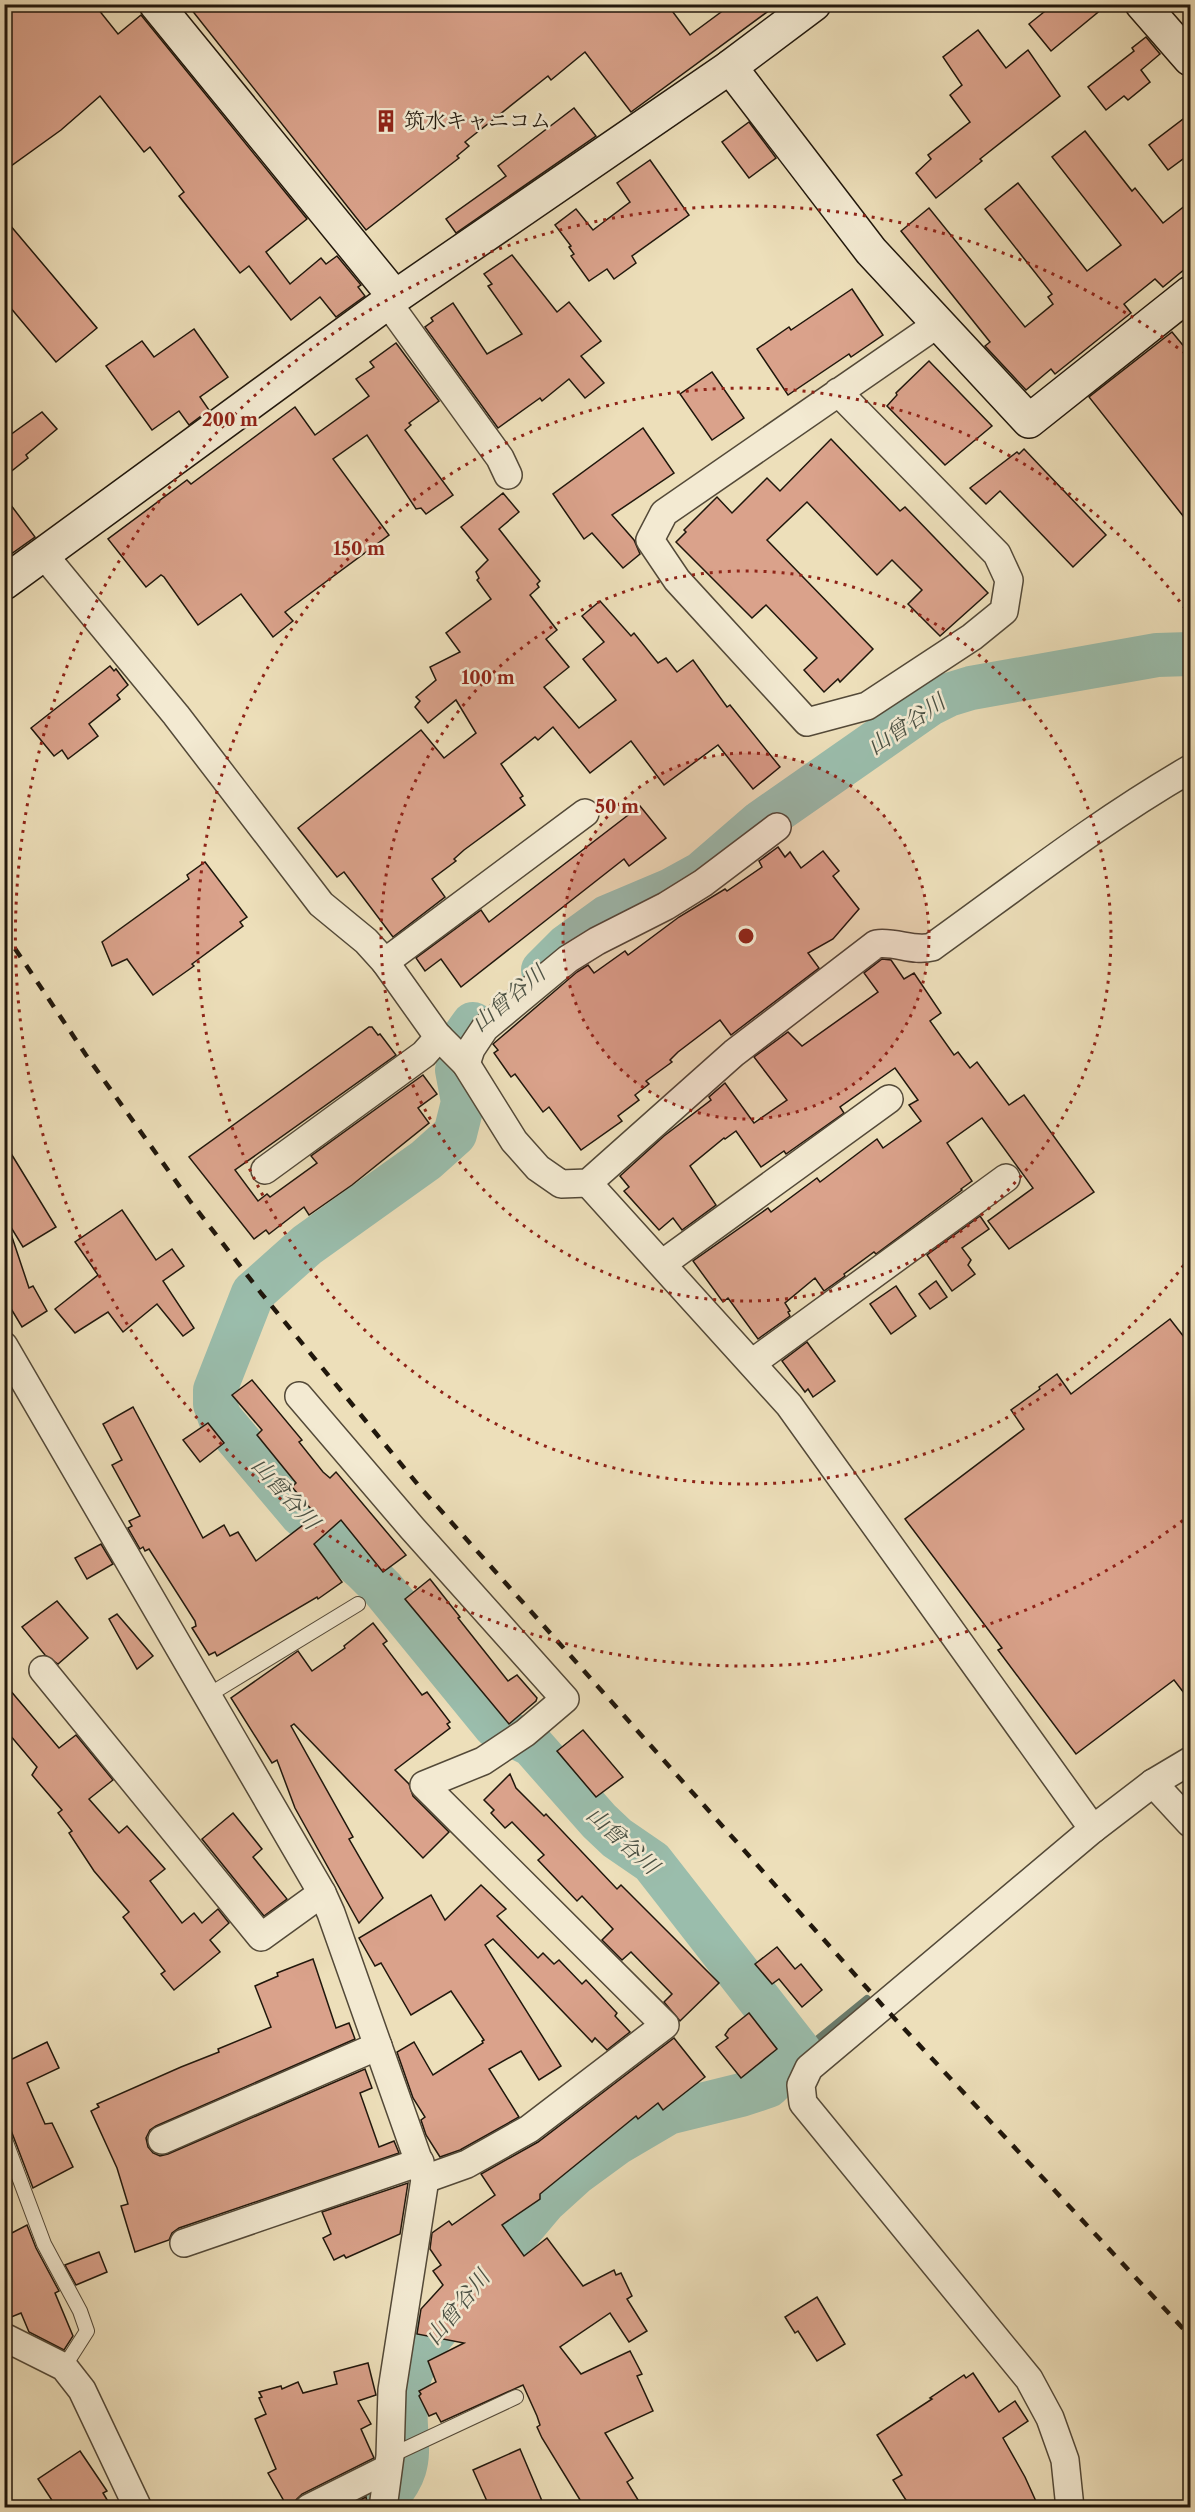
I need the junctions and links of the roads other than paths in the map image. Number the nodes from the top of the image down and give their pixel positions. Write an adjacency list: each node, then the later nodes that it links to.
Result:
1 (156, 4): 7 (street)
2 (814, 4): 5 (street)
3 (1142, 4): 4 (street)
4 (1191, 59)
5 (730, 67): 7 (street); 8 (street)
6 (1191, 292): 8 (street)
7 (392, 300): 10 (street); 11 (street)
8 (939, 324): 9 (street)
9 (838, 392): 9 (street)
10 (508, 474)
11 (44, 555): 12 (street); 16 (street)
12 (4, 584)
13 (1191, 769): 21 (street)
14 (585, 813): 16 (street)
15 (777, 827): 17 (street)
16 (385, 962): 17 (street)
17 (454, 1051): 19 (street); 21 (street)
18 (889, 1099): 22 (street)
19 (265, 1170)
20 (1006, 1178): 24 (street)
21 (588, 1183): 22 (street)
22 (662, 1264): 24 (street)
23 (4, 1346): 28 (street)
24 (752, 1363): 32 (street)
25 (299, 1396): 37 (street)
26 (358, 1604): 28 (lane)
27 (43, 1671): 33 (street)
28 (207, 1696): 33 (street)
29 (1191, 1761): 30 (street)
30 (1154, 1783): 31 (street); 32 (street)
31 (1191, 1823)
32 (1093, 1829): 45 (street)
33 (321, 1893): 34 (street)
34 (378, 2046): 36 (street); 37 (street)
35 (4, 2137): 40 (lane)
36 (162, 2140)
37 (423, 2170): 38 (street); 42 (street)
38 (184, 2243)
39 (4, 2337): 40 (street)
40 (64, 2367): 43 (street)
41 (516, 2397): 42 (lane)
42 (393, 2470): 44 (street)
43 (138, 2508)
44 (309, 2508)
45 (1070, 2508)

